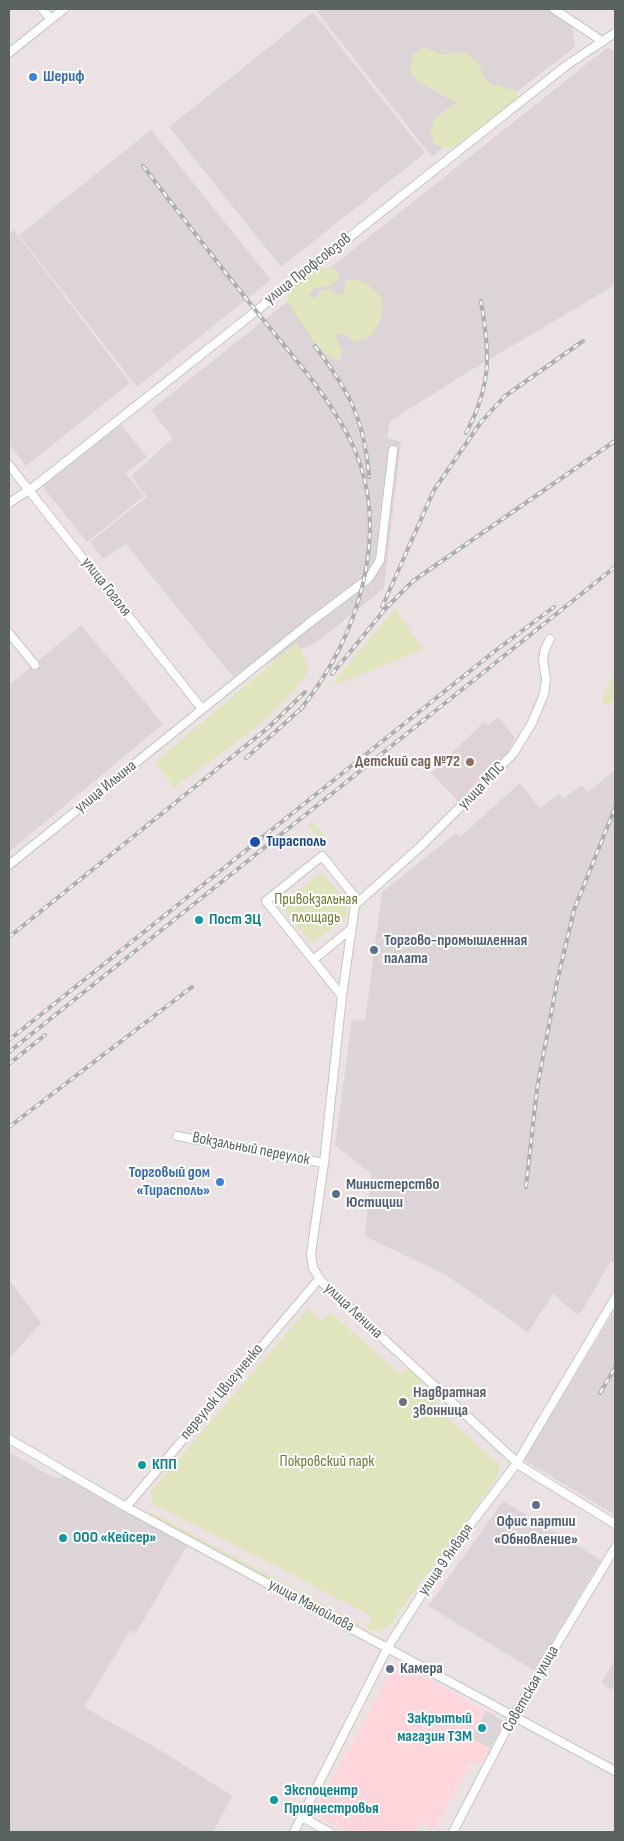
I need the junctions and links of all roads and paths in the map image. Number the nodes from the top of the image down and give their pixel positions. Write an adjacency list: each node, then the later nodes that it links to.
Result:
1 (42, 9): 4 (street)
2 (64, 9): 4 (street)
3 (554, 9): 5 (street)
4 (51, 20): 6 (street)
5 (610, 37): 9 (street, улица Профсоюзов)
6 (9, 53)
7 (393, 450): 14 (street, улица Ильина)
8 (9, 466): 9 (street, улица Гоголя)
9 (28, 489): 10 (street, улица Профсоюзов); 14 (street, улица Гоголя)
10 (9, 503)
11 (9, 633): 13 (street)
12 (550, 639): 16 (street, улица МПС)
13 (35, 665)
14 (202, 709): 15 (street, улица Ильина)
15 (9, 865)
16 (358, 901): 17 (street, улица Ленина); 18 (street)
17 (351, 929): 18 (street); 19 (street, улица Ленина)
18 (313, 960): 19 (street)
19 (342, 996): 21 (street, улица Ленина)
20 (178, 1136): 21 (street, Вокзальный переулок)
21 (324, 1163): 22 (street, улица Ленина)
22 (319, 1279): 25 (street, улица Ленина); 26 (street, переулок Цвигуненко)
23 (615, 1298): 25 (street, улица 9 Января)
24 (9, 1439): 26 (street, улица Манойлова)
25 (518, 1463): 27 (street, улица Ленина); 29 (street, улица 9 Января)
26 (126, 1507): 29 (street, улица Манойлова)
27 (615, 1524)
28 (615, 1548): 30 (street, Советская улица)
29 (388, 1647): 30 (street, улица Манойлова); 32 (street, улица 9 Января)
30 (514, 1716): 31 (street, улица Манойлова); 35 (street, Советская улица)
31 (615, 1770)
32 (302, 1817): 33 (street, улица 9 Января); 34 (street)
33 (294, 1832)
34 (329, 1832)
35 (453, 1832)

